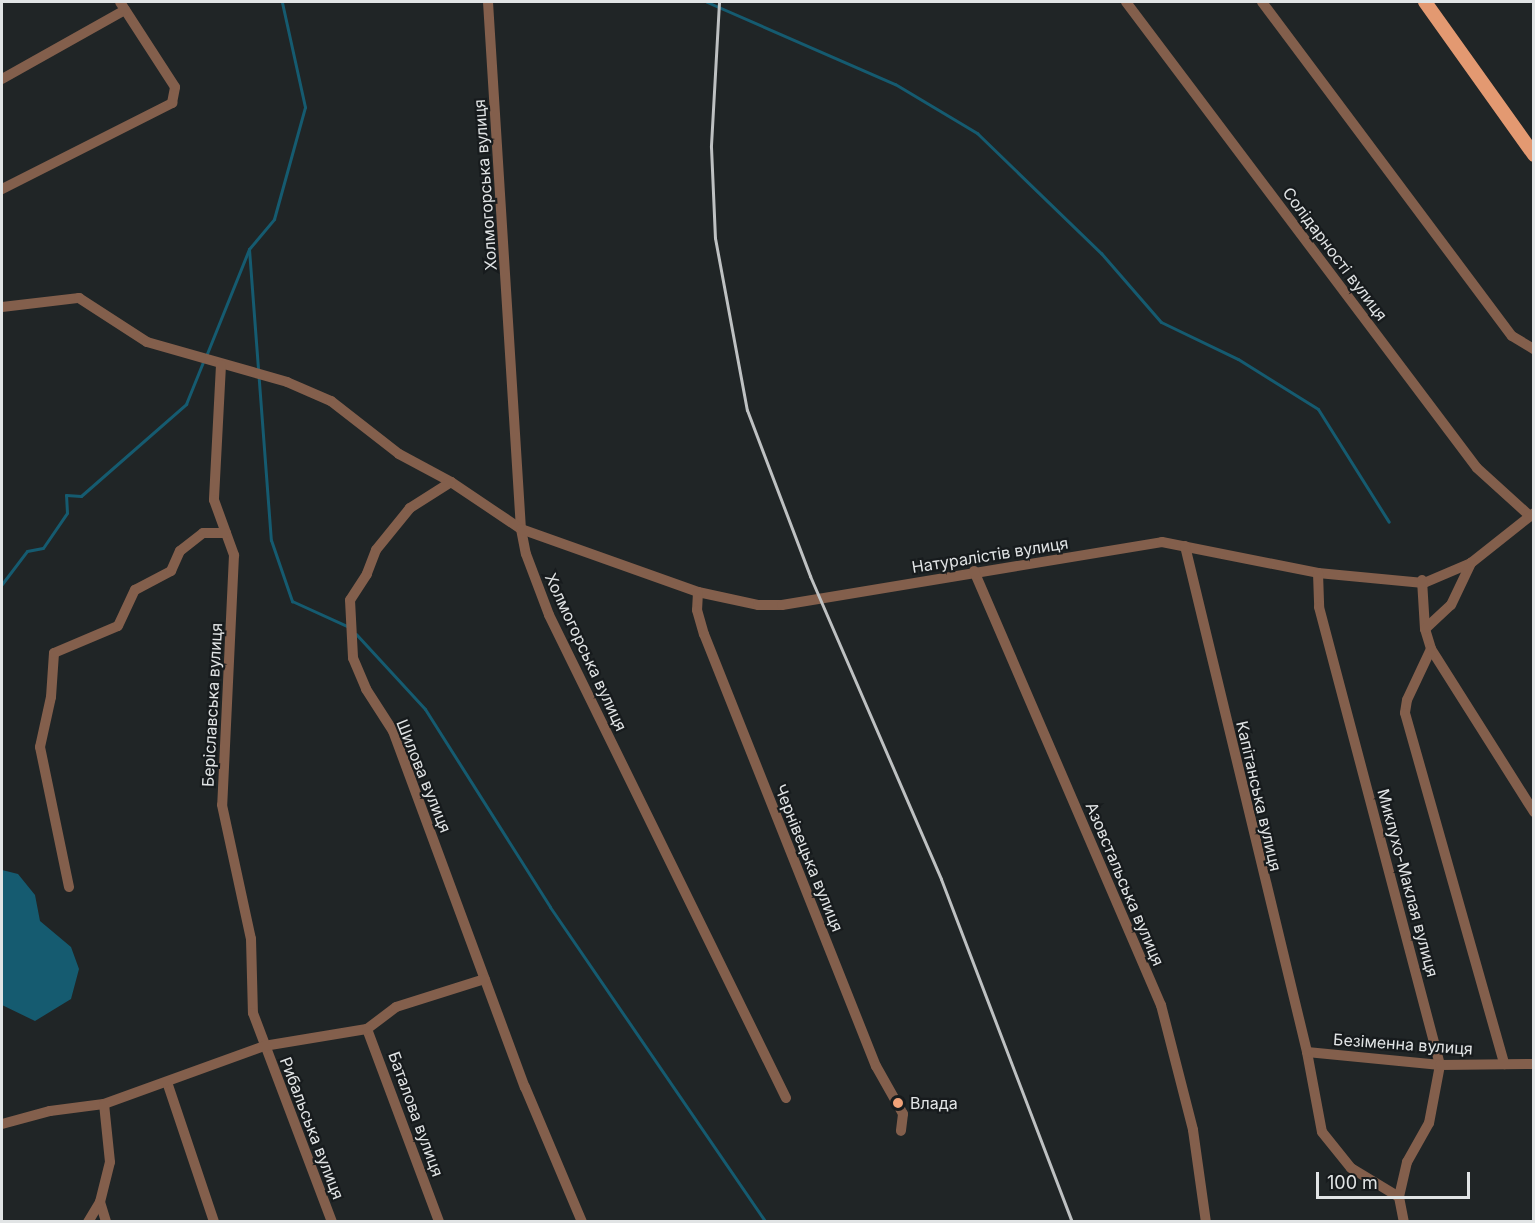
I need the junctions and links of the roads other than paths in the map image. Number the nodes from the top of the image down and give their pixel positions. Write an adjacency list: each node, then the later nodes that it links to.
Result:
1 (488, 2): 14 (street, Холмогорська вулиця)
2 (1126, 2): 13 (street, Солідарності вулиця)
3 (1262, 2): 10 (street)
4 (1428, 4): 7 (main road)
5 (122, 6): 6 (street); 8 (street)
6 (2, 78)
7 (1533, 155)
8 (2, 189)
9 (2, 307): 11 (street, Натуралістів вулиця)
10 (1533, 349)
11 (221, 365): 12 (street, Натуралістів вулиця); 15 (street, Беріславська вулиця)
12 (451, 482): 14 (street, Натуралістів вулиця); 26 (street, Шилова вулиця)
13 (1532, 514): 17 (street, Натуралістів вулиця)
14 (521, 529): 21 (street, Натуралістів вулиця); 34 (street, Холмогорська вулиця)
15 (226, 533): 25 (street); 28 (street, Беріславська вулиця)
16 (1185, 546): 18 (street, Натуралістів вулиця); 19 (street, Натуралістів вулиця); 29 (street, Капітанська вулиця)
17 (1471, 563): 20 (street, Натуралістів вулиця); 22 (street)
18 (974, 572): 21 (street, Натуралістів вулиця); 47 (street, Азовстальська вулиця)
19 (1318, 573): 20 (street, Натуралістів вулиця); 32 (street, Миклухо-Маклая вулиця)
20 (1422, 580): 22 (street)
21 (698, 592): 37 (street, Чернівецька вулиця)
22 (1425, 629): 23 (street)
23 (1431, 649): 24 (street); 30 (street)
24 (1533, 812)
25 (69, 888)
26 (485, 979): 27 (street); 46 (street, Шилова вулиця)
27 (367, 1029): 28 (street); 40 (street, Баталова вулиця)
28 (264, 1046): 33 (street); 44 (street, Рибальська вулиця)
29 (1307, 1052): 32 (street, Безіменна вулиця); 38 (street, Капітанська вулиця)
30 (1504, 1064): 31 (street, Безіменна вулиця); 32 (street, Безіменна вулиця)
31 (1533, 1064)
32 (1440, 1065): 38 (street, Миклухо-Маклая вулиця)
33 (167, 1082): 35 (street); 43 (street)
34 (786, 1098)
35 (104, 1104): 36 (street); 39 (street)
36 (2, 1125)
37 (901, 1131)
38 (1399, 1197): 48 (street)
39 (99, 1202): 41 (street); 42 (street)
40 (437, 1216): 45 (street, Баталова вулиця)
41 (88, 1221)
42 (106, 1221)
43 (214, 1221)
44 (332, 1221)
45 (444, 1221)
46 (582, 1221)
47 (1206, 1221)
48 (1404, 1221)

